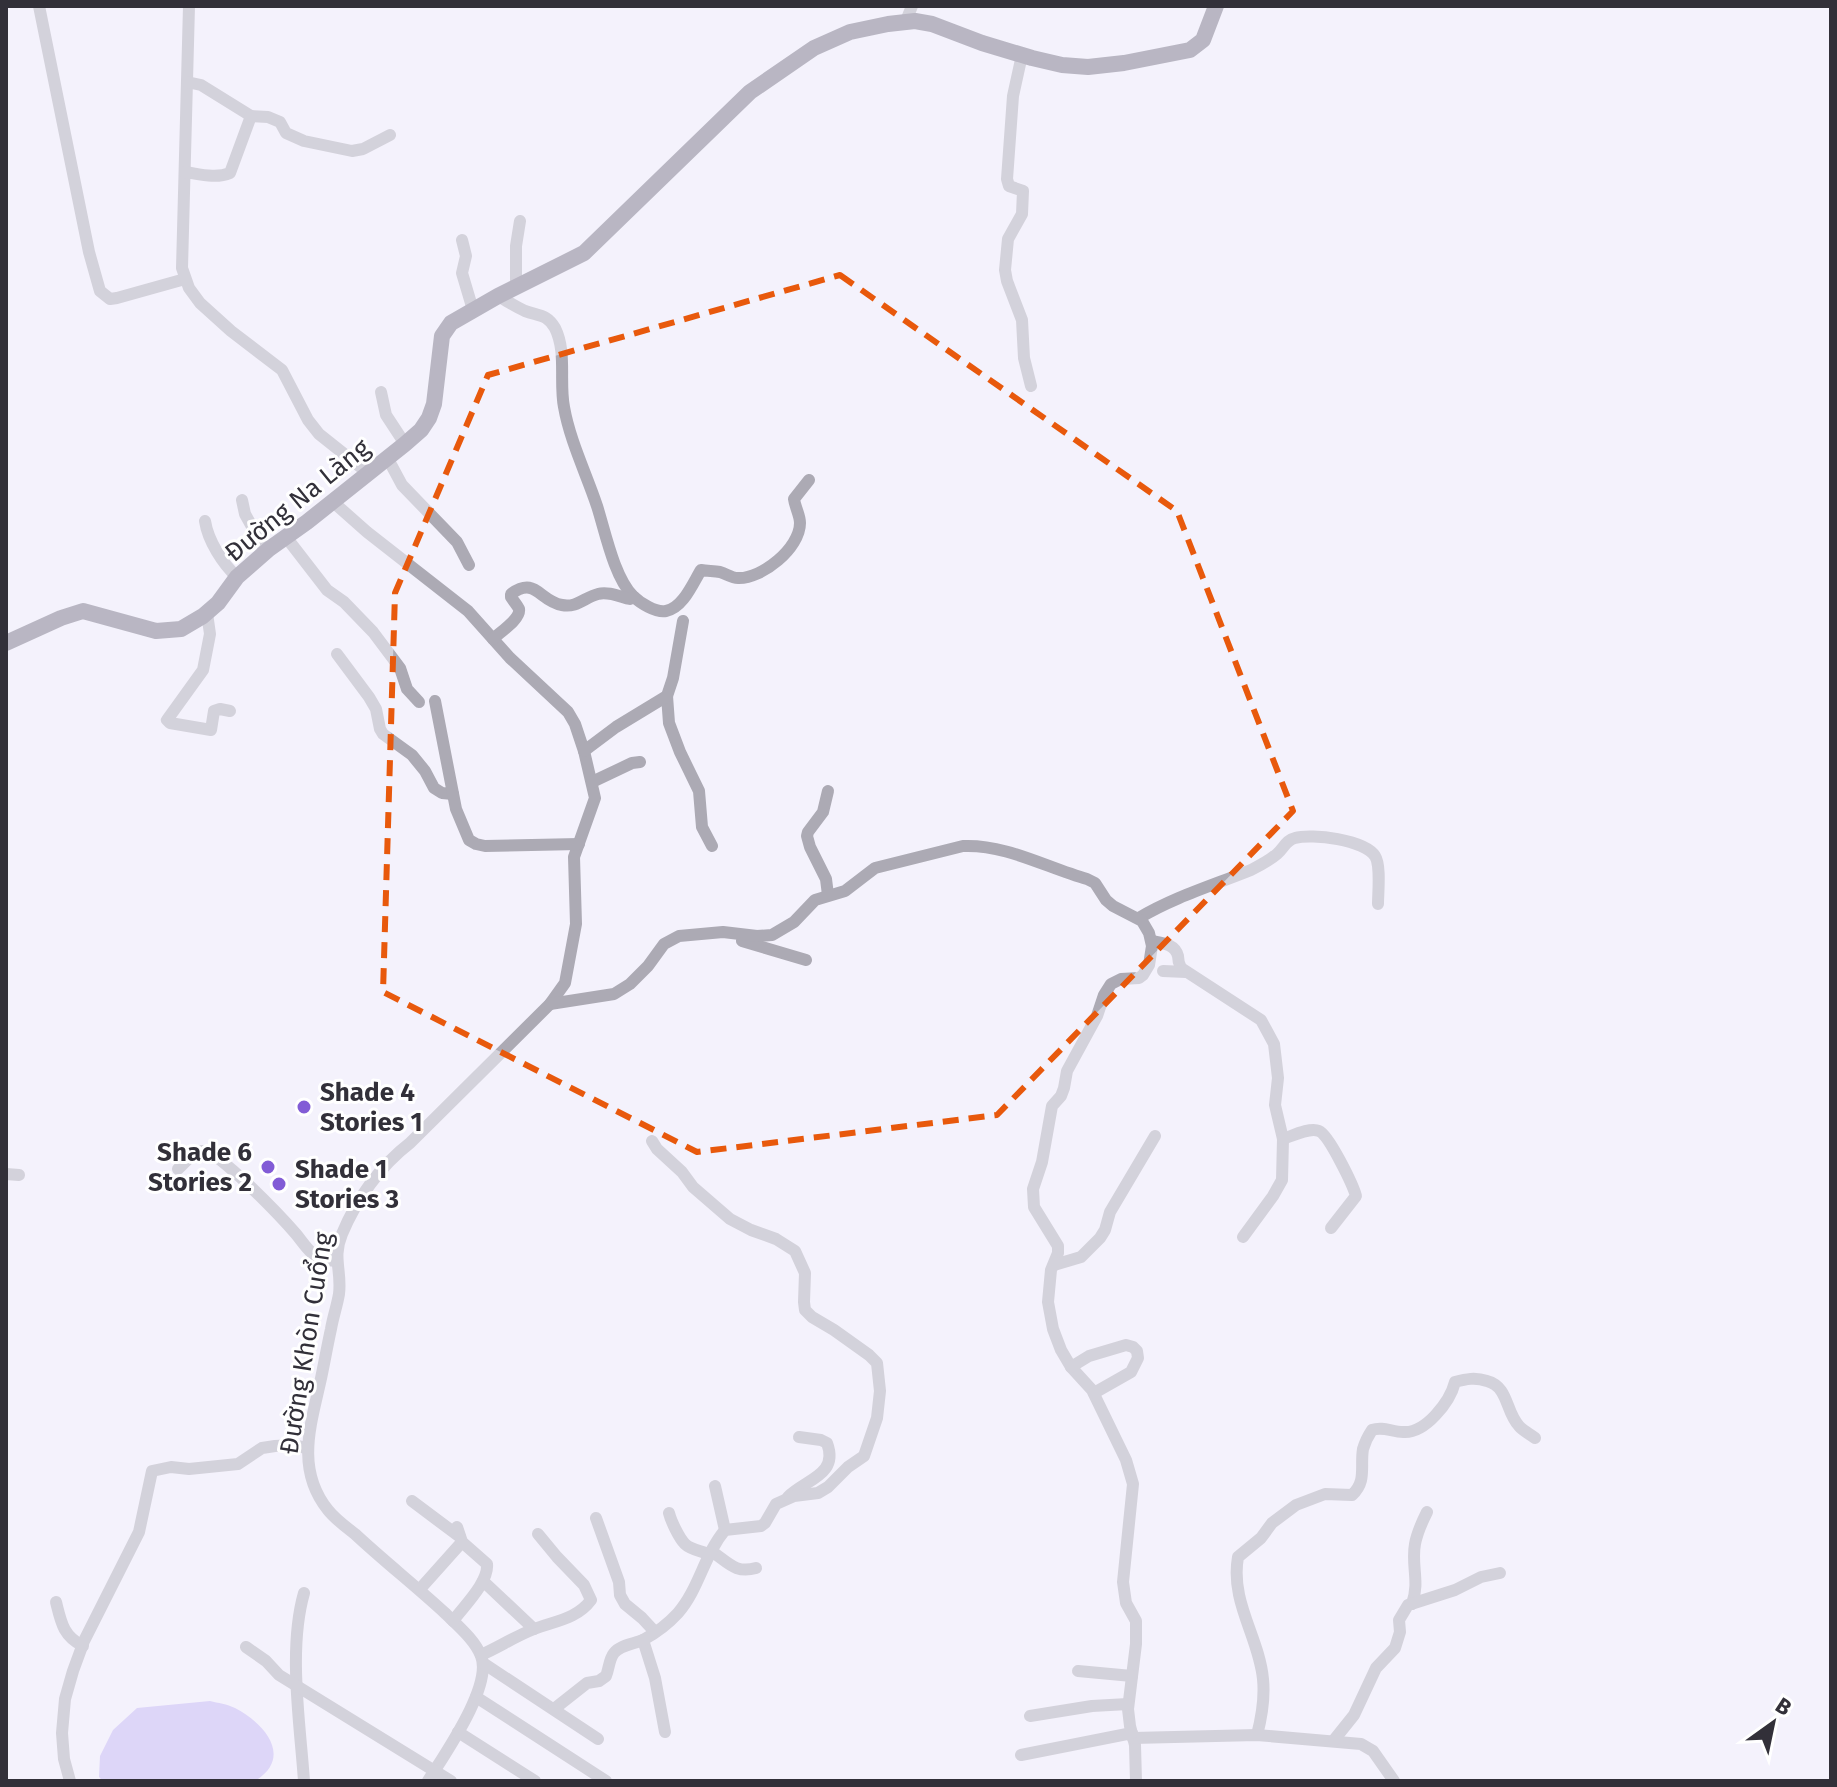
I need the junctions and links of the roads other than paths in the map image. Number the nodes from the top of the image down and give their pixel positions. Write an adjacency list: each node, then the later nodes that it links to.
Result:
1 (39, 6): 12 (street)
2 (189, 6): 6 (street)
3 (1216, 6): 5 (main road)
4 (909, 13): 5 (main road); 13 (main road, Đường Na Làng)
5 (1022, 55): 16 (street)
6 (187, 82): 7 (street); 9 (street)
7 (251, 116): 8 (street); 9 (street)
8 (390, 135)
9 (185, 172): 12 (street)
10 (520, 221): 13 (street)
11 (462, 240): 15 (street)
12 (185, 279): 20 (street)
13 (516, 287): 14 (main road, Đường Na Làng)
14 (498, 296): 15 (main road, Đường Na Làng); 29 (street)
15 (473, 310): 18 (main road, Đường Na Làng)
16 (1031, 386)
17 (381, 392): 18 (street)
18 (405, 444): 19 (main road, Đường Na Làng)
19 (387, 457): 20 (main road, Đường Na Làng); 27 (street)
20 (368, 473): 23 (main road, Đường Na Làng)
21 (809, 480): 29 (street)
22 (242, 500): 26 (street)
23 (332, 501): 25 (main road, Đường Na Làng); 32 (street, Đường Khòn Cuổng)
24 (205, 521): 28 (street)
25 (286, 537): 26 (main road, Đường Na Làng); 37 (street)
26 (266, 552): 28 (main road, Đường Na Làng)
27 (469, 565)
28 (237, 577): 30 (main road, Đường Na Làng)
29 (634, 597): 32 (street)
30 (207, 613): 33 (main road, Đường Na Làng); 38 (street)
31 (683, 621): 35 (street)
32 (493, 639): 39 (street, Đường Khòn Cuổng)
33 (6, 643)
34 (337, 654): 43 (street)
35 (667, 696): 39 (street); 45 (street)
36 (435, 701): 43 (street)
37 (419, 702)
38 (230, 711)
39 (584, 751): 41 (street, Đường Khòn Cuổng)
40 (640, 762): 41 (street)
41 (592, 782): 44 (street, Đường Khòn Cuổng)
42 (828, 791): 46 (street)
43 (453, 794): 44 (street)
44 (579, 844): 54 (street, Đường Khòn Cuổng)
45 (712, 846)
46 (828, 895): 48 (street); 49 (street)
47 (1378, 904): 48 (street)
48 (1139, 918): 50 (street)
49 (730, 933): 51 (street); 54 (street)
50 (1152, 941): 53 (street); 62 (street)
51 (806, 960)
52 (1163, 971): 53 (street)
53 (1186, 972): 56 (street)
54 (550, 1004): 61 (street, Đường Khòn Cuổng)
55 (1155, 1136): 62 (street)
56 (1283, 1139): 59 (street); 60 (street)
57 (652, 1141): 69 (street)
58 (178, 1169): 61 (street)
59 (1331, 1228)
60 (1243, 1237)
61 (336, 1261): 67 (street, Đường Khòn Cuổng)
62 (1054, 1265): 63 (street)
63 (1071, 1367): 64 (street); 64 (street)
64 (1094, 1393): 93 (street)
65 (799, 1437): 69 (street)
66 (1535, 1438): 102 (street)
67 (307, 1448): 81 (street, Đường Khòn Cuổng); 89 (street)
68 (715, 1486): 74 (street)
69 (786, 1499): 74 (street)
70 (412, 1501): 76 (street)
71 (1427, 1512): 84 (street)
72 (669, 1513): 77 (street)
73 (596, 1518): 87 (street)
74 (725, 1530): 77 (street)
75 (538, 1534): 86 (street)
76 (460, 1535): 80 (street); 81 (street)
77 (710, 1553): 78 (street); 87 (street)
78 (756, 1568)
79 (1500, 1573): 84 (street)
80 (483, 1581): 85 (street); 86 (street)
81 (420, 1589): 85 (street, Đường Khòn Cuổng)
82 (304, 1593): 94 (street)
83 (56, 1602): 89 (street)
84 (1412, 1604): 104 (street)
85 (453, 1621): 91 (street, Đường Khòn Cuổng)
86 (534, 1629): 91 (street)
87 (655, 1632): 88 (street)
88 (643, 1640): 97 (street); 100 (street)
89 (83, 1646): 107 (street)
90 (246, 1647): 94 (street)
91 (482, 1659): 95 (street); 97 (street, Đường Khòn Cuổng)
92 (1078, 1671): 93 (street)
93 (1132, 1676): 96 (street)
94 (297, 1686): 106 (street); 108 (street)
95 (476, 1697): 99 (street); 111 (street)
96 (1128, 1704): 98 (street); 101 (street)
97 (554, 1709): 103 (street, Đường Khòn Cuổng)
98 (1030, 1716)
99 (458, 1732): 106 (street); 110 (street)
100 (665, 1732)
101 (1132, 1735): 102 (street); 105 (street); 112 (street)
102 (1257, 1735): 104 (street)
103 (598, 1739)
104 (1334, 1740): 113 (street)
105 (1021, 1755)
106 (431, 1776): 109 (street)
107 (70, 1781)
108 (304, 1781)
109 (451, 1781)
110 (535, 1781)
111 (606, 1781)
112 (1136, 1781)
113 (1394, 1781)

